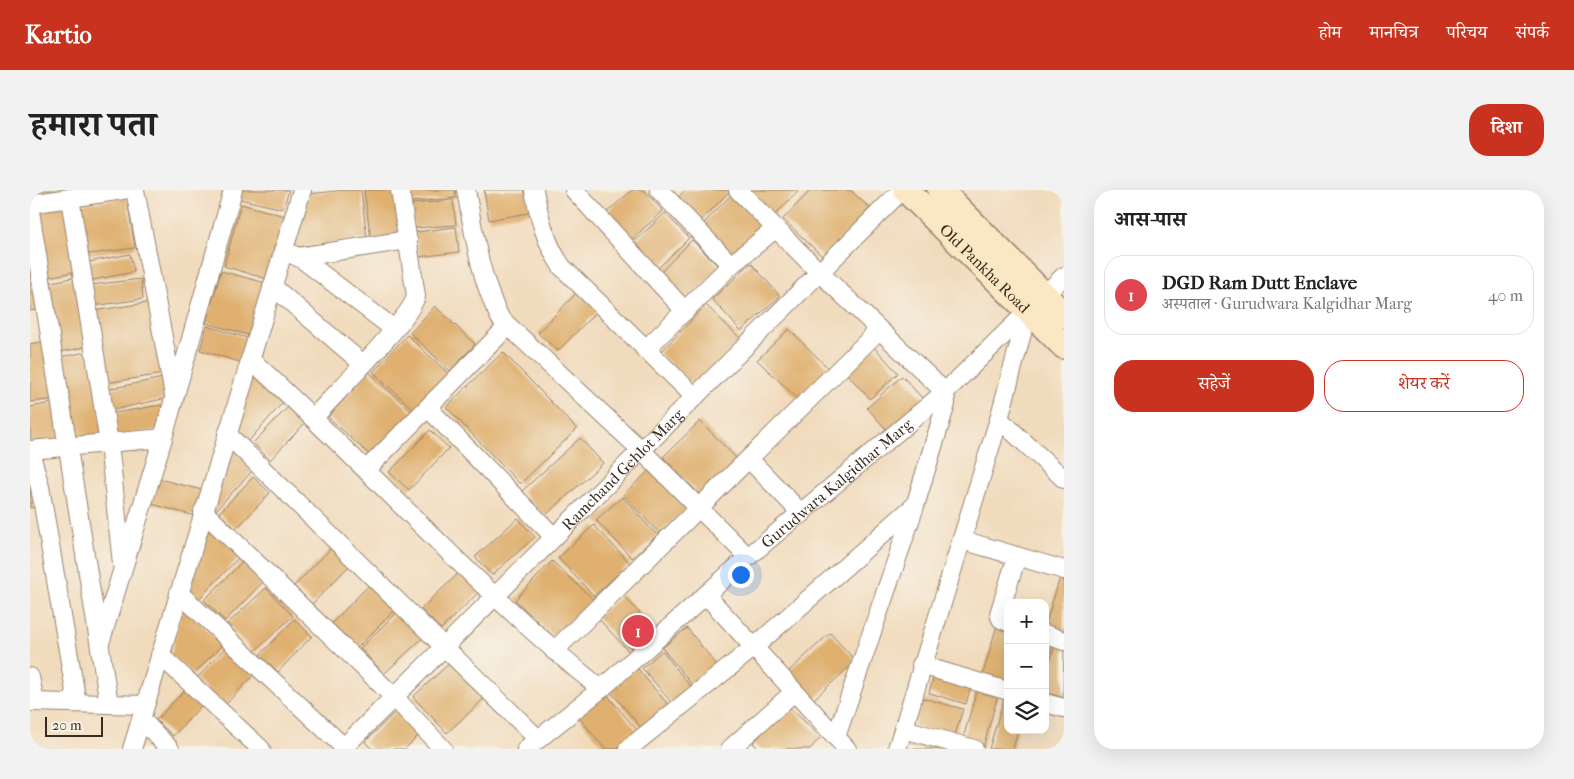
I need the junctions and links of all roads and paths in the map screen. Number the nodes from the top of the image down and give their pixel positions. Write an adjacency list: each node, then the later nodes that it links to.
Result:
1 (123, 190): 13 (street)
2 (135, 190): 35 (street)
3 (233, 190): 35 (street)
4 (302, 190): 18 (street)
5 (400, 190): 17 (street)
6 (466, 190): 26 (street)
7 (574, 190): 24 (street)
8 (659, 190): 19 (street)
9 (738, 190): 16 (street)
10 (904, 190): 20 (street, Ramchand Gehlot Marg); 23 (street, Old Pankha Road)
11 (940, 190): 23 (street, Old Pankha Road)
12 (538, 192): 30 (street)
13 (70, 198): 14 (street); 41 (street)
14 (30, 204)
15 (30, 210): 42 (street)
16 (775, 228): 19 (street); 20 (street)
17 (408, 240): 18 (street); 27 (street)
18 (290, 253): 22 (street); 27 (street)
19 (731, 265): 24 (street)
20 (819, 272): 28 (street); 34 (street, Ramchand Gehlot Marg)
21 (1064, 276): 23 (street, Gurudwara Kalgidhar Marg)
22 (272, 286): 31 (street); 32 (street)
23 (1036, 303): 25 (street, Old Pankha Road); 29 (street, Old Pankha Road); 33 (street, Gurudwara Kalgidhar Marg); 38 (street)
24 (685, 311): 30 (street)
25 (1064, 315)
26 (507, 327): 36 (street); 43 (street)
27 (394, 330): 32 (street)
28 (879, 330): 33 (street); 45 (street)
29 (1064, 346)
30 (645, 350): 34 (street)
31 (250, 359): 37 (street); 39 (street)
32 (363, 364): 37 (street)
33 (945, 392): 48 (street); 51 (street, Gurudwara Kalgidhar Marg)
34 (695, 396): 43 (street, Ramchand Gehlot Marg)
35 (175, 398): 40 (street)
36 (428, 408): 46 (street); 52 (street)
37 (314, 417): 46 (street)
38 (999, 419): 47 (street); 53 (street)
39 (227, 434): 50 (street); 65 (street)
40 (163, 438): 41 (street); 57 (street)
41 (110, 443): 42 (street); 57 (street)
42 (69, 446): 44 (street); 64 (street)
43 (641, 450): 49 (street); 52 (street, Ramchand Gehlot Marg)
44 (30, 451): 76 (street)
45 (749, 459): 49 (street); 51 (street)
46 (367, 469): 60 (street)
47 (1064, 479)
48 (914, 506): 66 (street); 82 (street)
49 (700, 508): 55 (street); 67 (street)
50 (203, 511): 58 (street); 74 (street)
51 (802, 514): 55 (street, Gurudwara Kalgidhar Marg)
52 (554, 536): 60 (street, Ramchand Gehlot Marg)
53 (962, 540): 54 (street); 69 (street)
54 (1017, 556): 56 (street); 61 (street)
55 (748, 557): 59 (street, Gurudwara Kalgidhar Marg)
56 (1064, 570)
57 (123, 572): 64 (street)
58 (179, 594): 68 (street); 84 (street)
59 (706, 595): 66 (street); 71 (street, Gurudwara Kalgidhar Marg)
60 (496, 596): 65 (street, Ramchand Gehlot Marg); 67 (street)
61 (1004, 620)
62 (1049, 635): 63 (street)
63 (1064, 640)
64 (100, 644): 77 (street)
65 (446, 646): 74 (street, Ramchand Gehlot Marg); 83 (street)
66 (753, 648): 73 (street); 89 (street)
67 (554, 651): 71 (street)
68 (160, 655): 80 (street); 87 (street)
69 (921, 665): 72 (street); 81 (street)
70 (30, 677): 75 (street)
71 (600, 689): 83 (street, Gurudwara Kalgidhar Marg)
72 (1004, 690)
73 (794, 692): 82 (street); 90 (street)
74 (394, 697): 84 (street, Ramchand Gehlot Marg); 88 (street)
75 (32, 702): 76 (street)
76 (76, 703): 77 (street)
77 (109, 704): 80 (street)
78 (1049, 704): 79 (street)
79 (1064, 708)
80 (143, 712): 85 (street); 86 (street)
81 (904, 729): 91 (street); 92 (street)
82 (841, 743)
83 (532, 744)
84 (344, 748)
85 (132, 749)
86 (170, 749)
87 (261, 749)
88 (443, 749)
89 (628, 749)
90 (730, 749)
91 (897, 749)
92 (974, 749)

